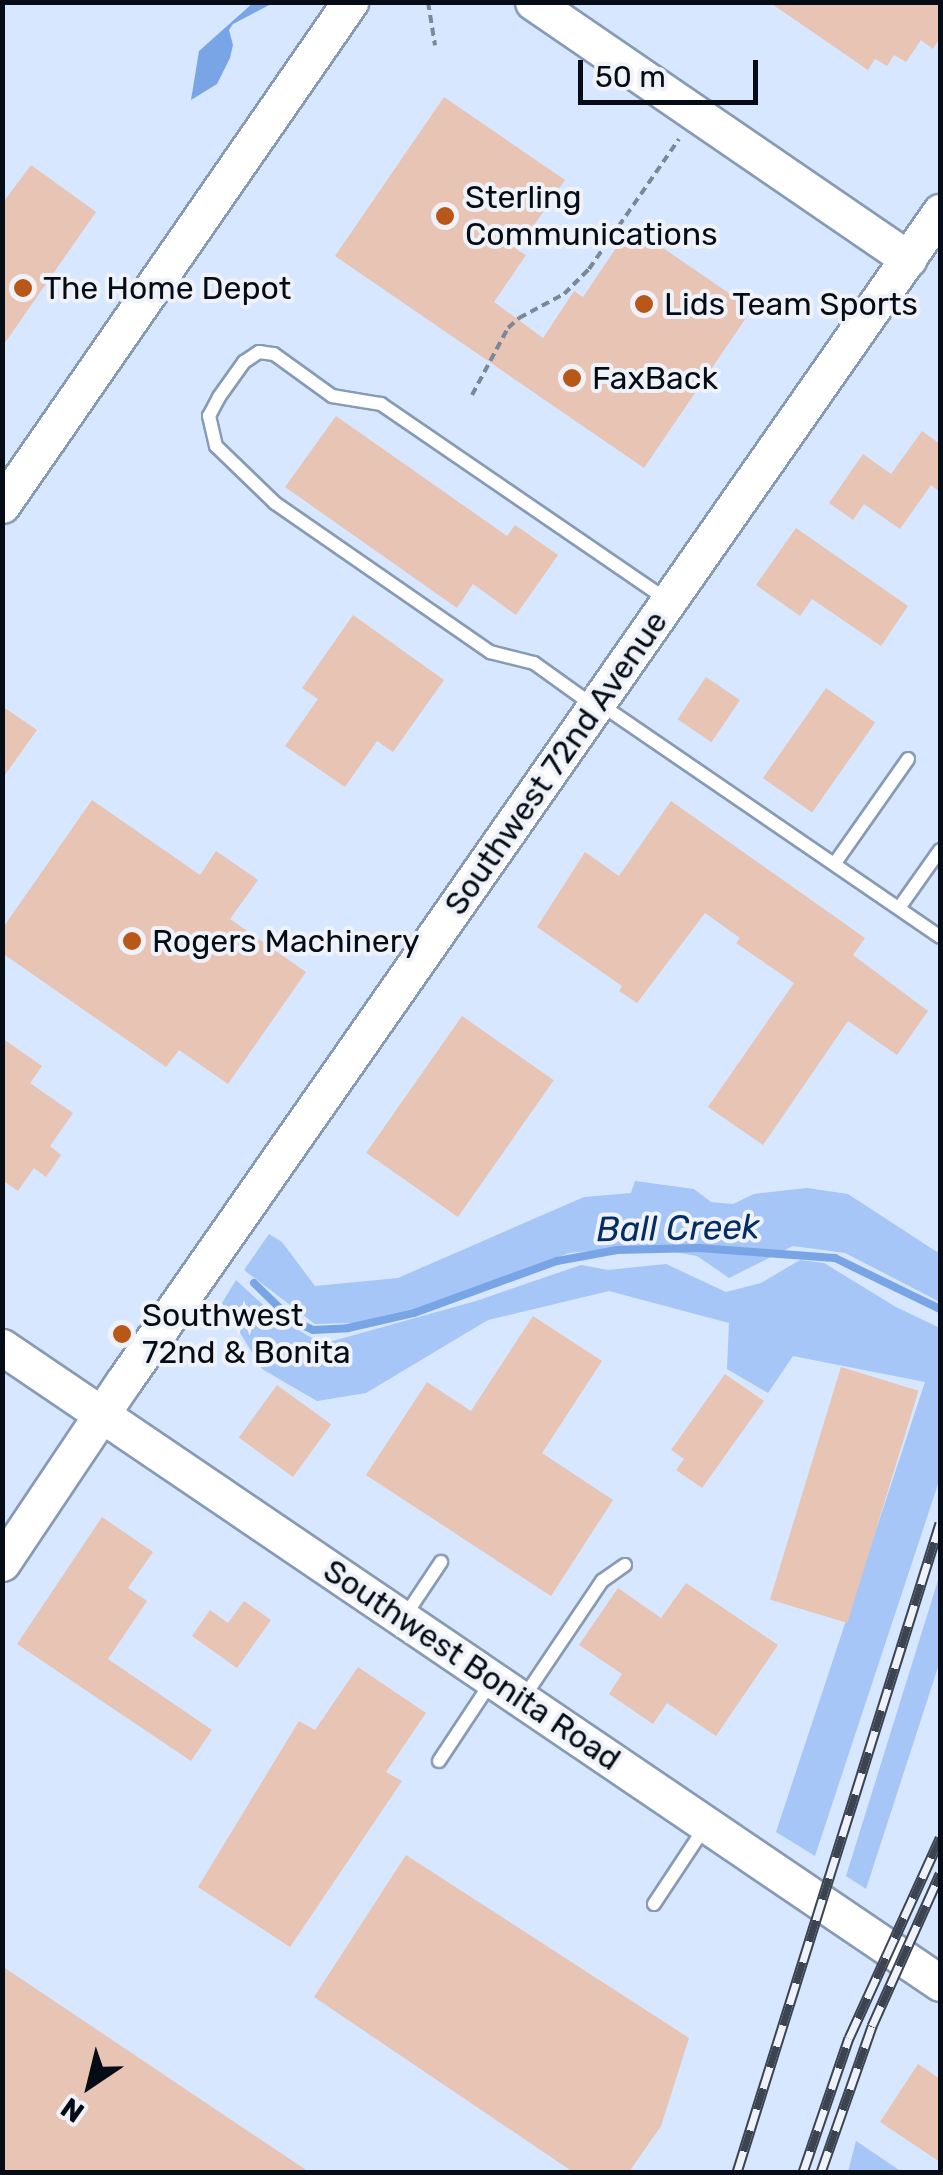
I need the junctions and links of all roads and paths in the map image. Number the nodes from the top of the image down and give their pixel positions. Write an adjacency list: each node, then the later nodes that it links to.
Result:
1 (350, 2): 9 (main road)
2 (428, 2): 4 (path)
3 (533, 2): 5 (main road)
4 (435, 44)
5 (696, 114): 7 (main road); 8 (path)
6 (940, 214): 7 (main road, Southwest 72nd Avenue)
7 (908, 259): 10 (main road, Southwest 72nd Avenue)
8 (472, 395)
9 (2, 505)
10 (669, 601): 11 (main road, Southwest 72nd Avenue); 11 (lane)
11 (597, 705): 14 (lane); 18 (main road, Southwest 72nd Avenue)
12 (908, 759): 14 (lane)
13 (940, 850): 15 (lane)
14 (835, 863): 15 (lane)
15 (900, 908): 16 (lane)
16 (940, 937)
17 (2, 1347): 18 (main road, Southwest Bonita Road)
18 (103, 1415): 20 (main road, Southwest 72nd Avenue); 22 (main road, Southwest Bonita Road)
19 (441, 1562): 22 (lane)
20 (2, 1563)
21 (624, 1565): 24 (lane)
22 (403, 1618): 23 (main road, Southwest Bonita Road)
23 (493, 1679): 24 (main road, Southwest Bonita Road); 25 (lane)
24 (523, 1699): 26 (main road, Southwest Bonita Road)
25 (439, 1761)
26 (707, 1825): 27 (lane); 28 (main road, Southwest Bonita Road)
27 (654, 1904)
28 (940, 1982)

